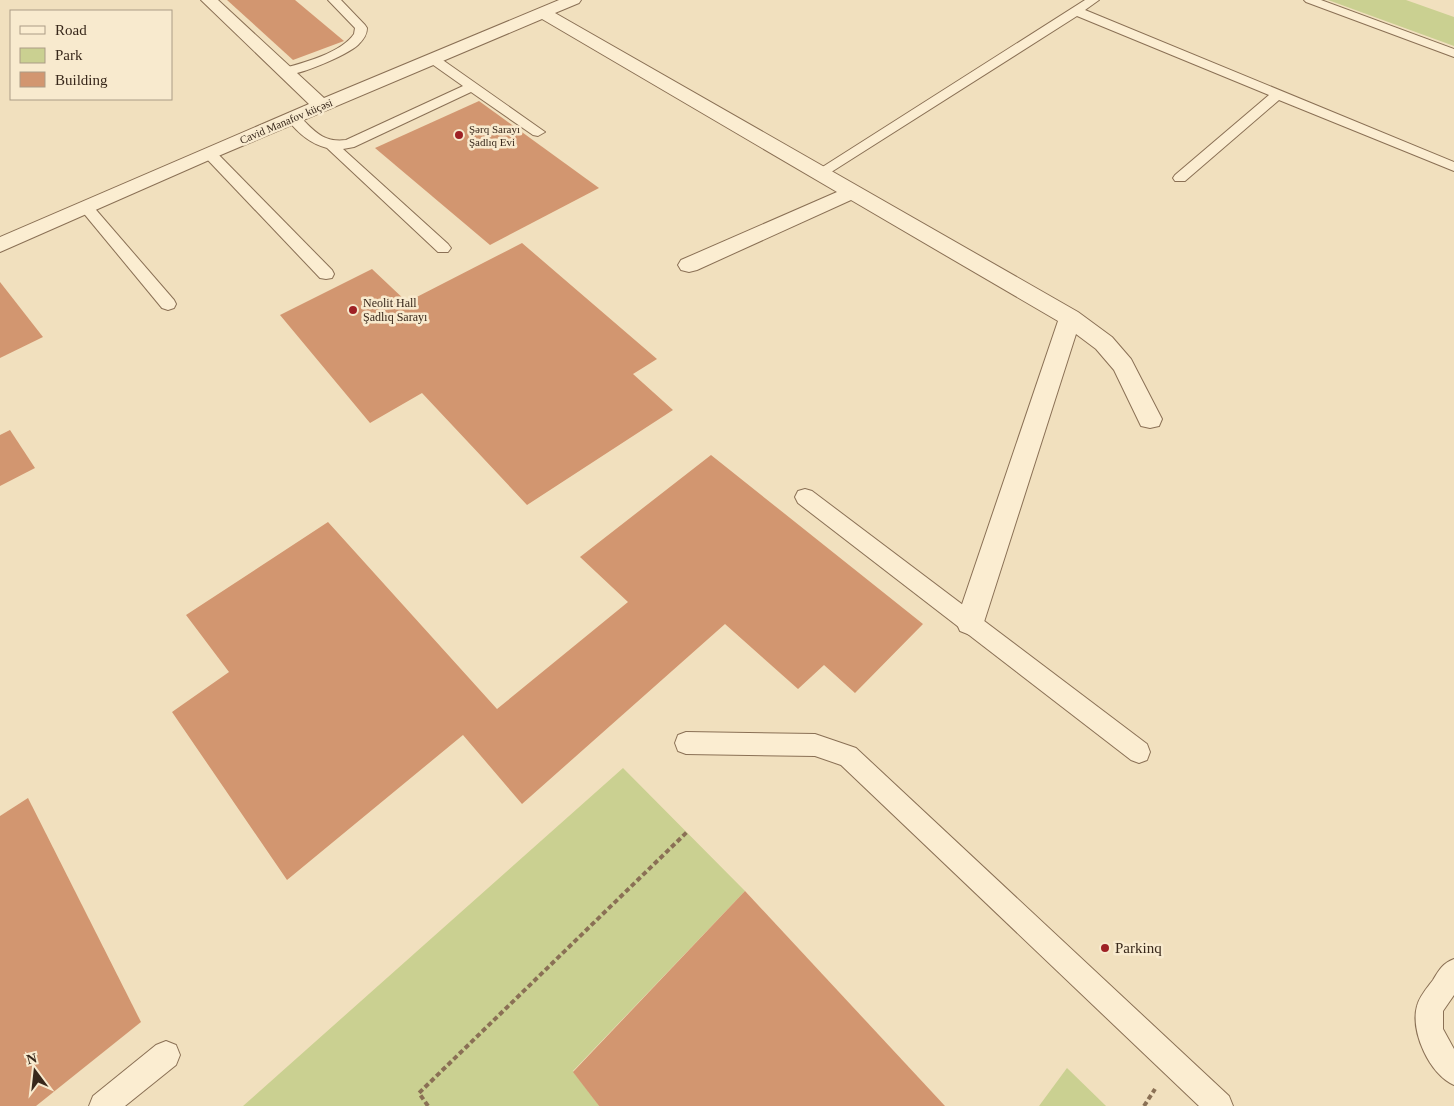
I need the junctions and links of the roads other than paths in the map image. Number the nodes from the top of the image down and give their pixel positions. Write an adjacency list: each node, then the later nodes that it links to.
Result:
1 (209, 0): 10 (street)
2 (334, 0): 10 (lane)
3 (573, 0): 7 (street, Cavid Manafov küçəsi)
4 (1093, 0): 6 (lane)
5 (1310, 0): 8 (lane)
6 (1076, 11): 12 (lane); 19 (lane)
7 (543, 13): 9 (street, Cavid Manafov küçəsi); 19 (street)
8 (1454, 53)
9 (433, 59): 11 (lane); 13 (street, Cavid Manafov küçəsi)
10 (286, 72): 13 (street)
11 (472, 87): 15 (lane); 16 (lane)
12 (1277, 95): 18 (lane); 20 (lane)
13 (322, 106): 14 (street, Cavid Manafov küçəsi)
14 (293, 118): 16 (lane); 17 (street, Cavid Manafov küçəsi)
15 (538, 132)
16 (333, 147): 24 (lane)
17 (209, 153): 22 (street, Cavid Manafov küçəsi); 26 (lane)
18 (1454, 167)
19 (820, 173): 21 (street)
20 (1180, 178)
21 (853, 192): 25 (street); 28 (street)
22 (86, 207): 23 (street, Cavid Manafov küçəsi); 27 (lane)
23 (0, 244)
24 (443, 248)
25 (689, 265)
26 (326, 274)
27 (168, 304)
28 (1070, 318): 29 (street); 31 (street)
29 (1150, 419)
30 (805, 497): 31 (lane)
31 (970, 622): 33 (lane)
32 (686, 743): 38 (lane)
33 (1139, 752)
34 (1454, 972): 36 (lane)
35 (166, 1055): 37 (lane)
36 (1454, 1071)
37 (103, 1106)
38 (1219, 1106)

